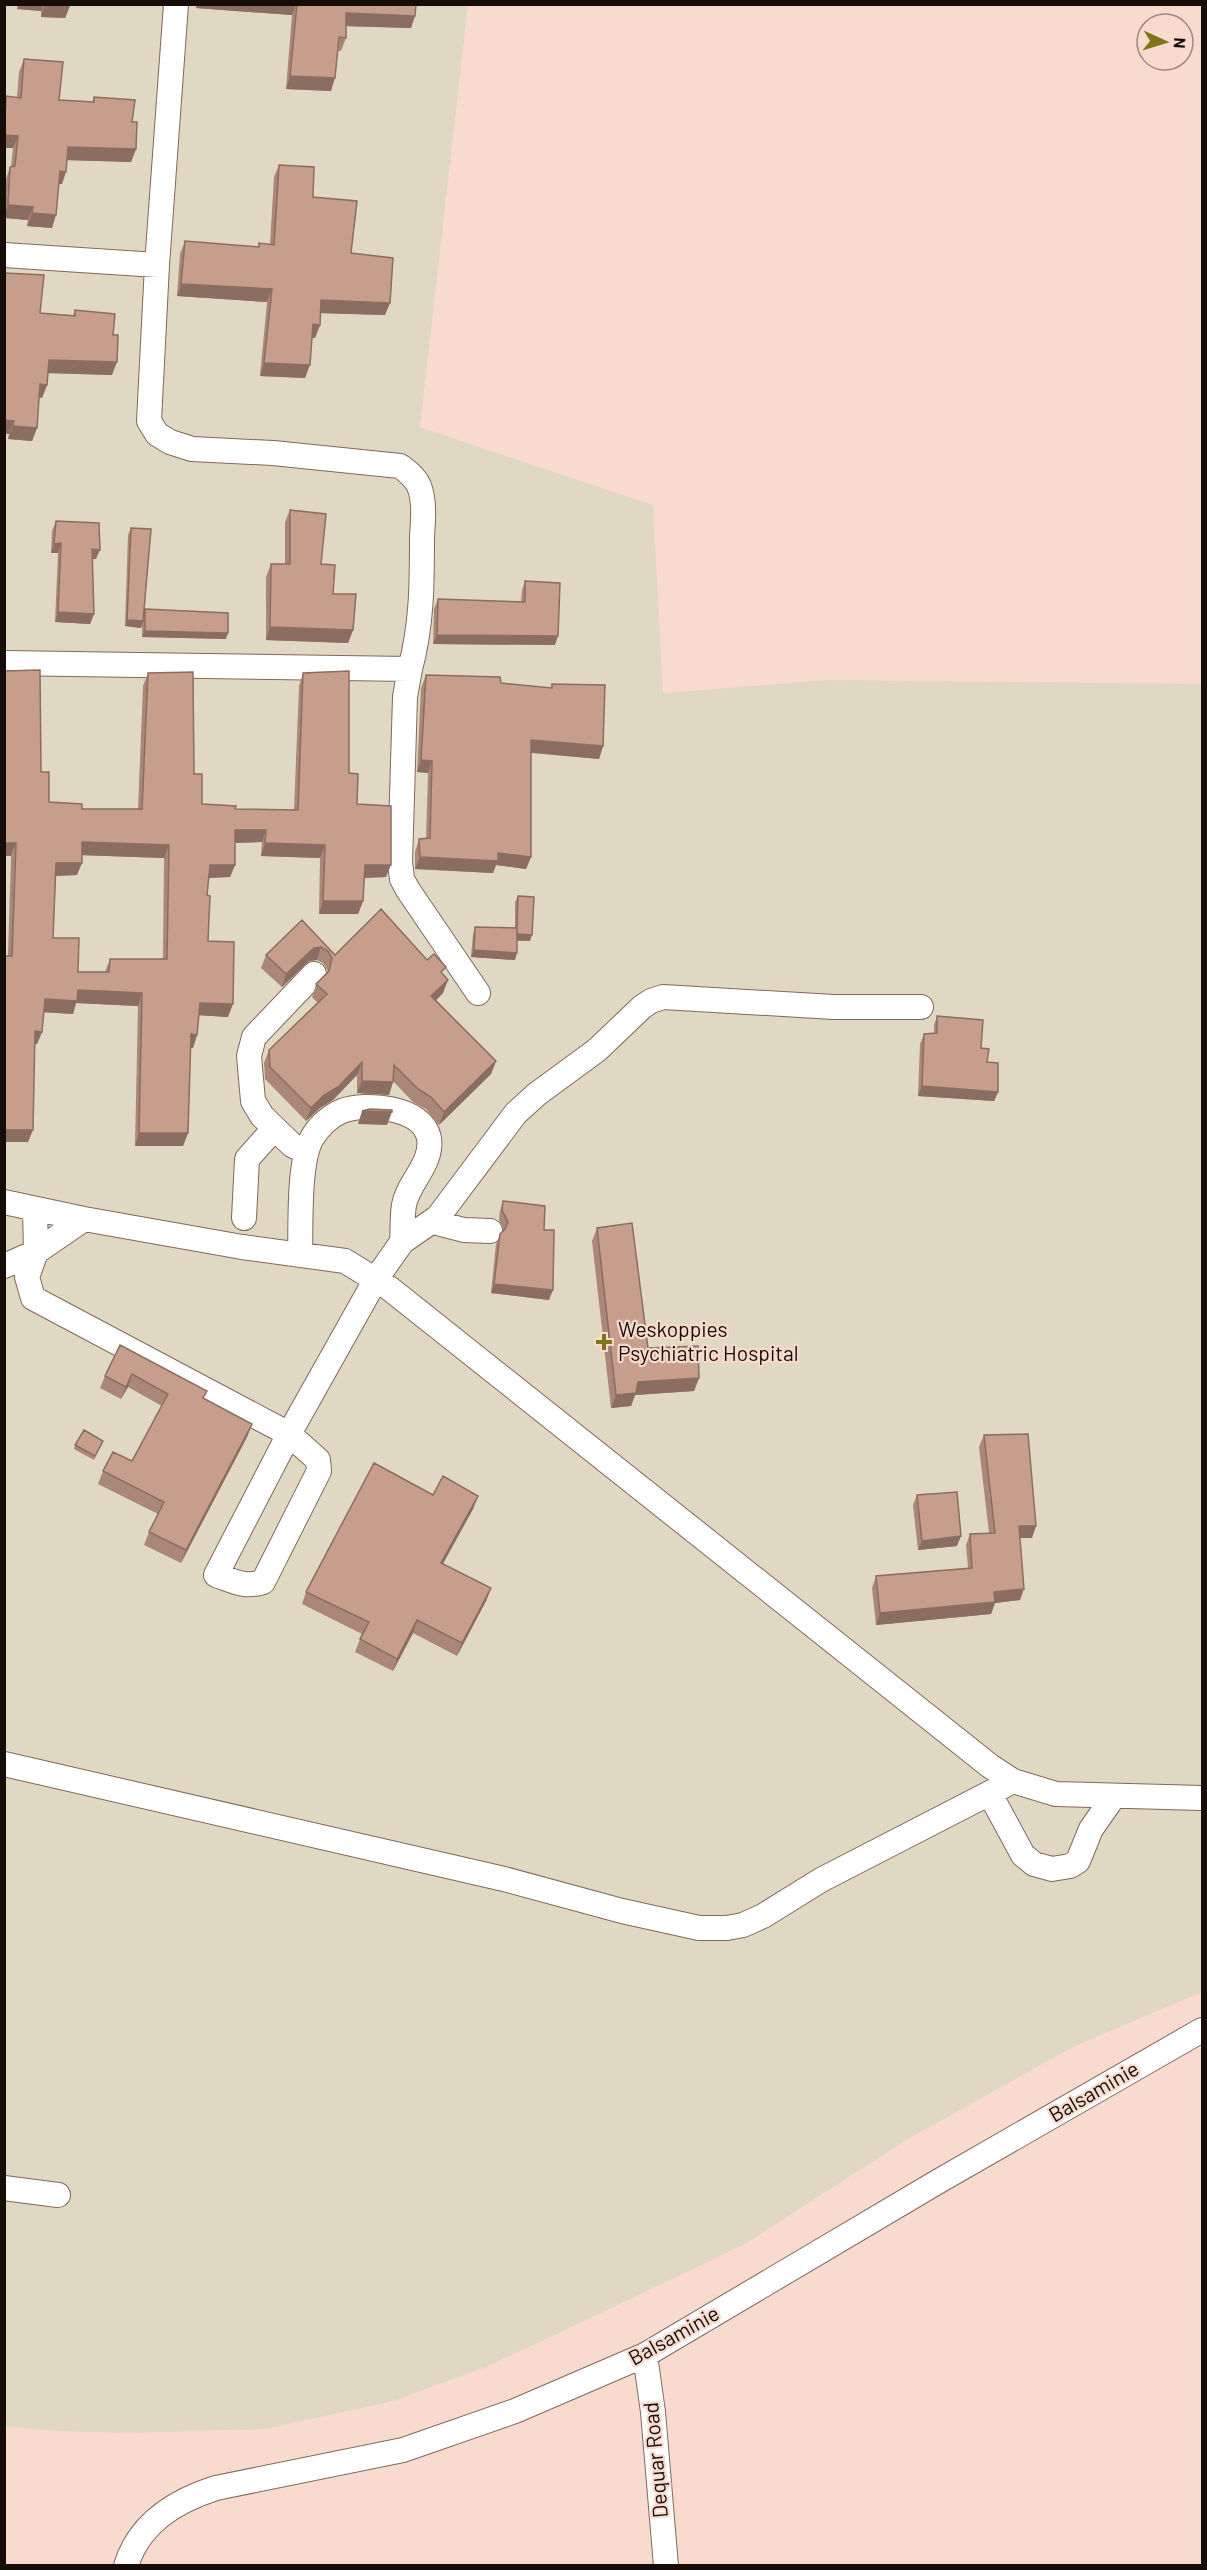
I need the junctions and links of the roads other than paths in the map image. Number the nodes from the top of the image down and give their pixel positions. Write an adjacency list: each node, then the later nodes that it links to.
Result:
1 (176, 4): 3 (street)
2 (4, 255): 3 (street)
3 (157, 265): 5 (street)
4 (4, 663): 5 (street)
5 (410, 669): 7 (street)
6 (314, 974): 9 (street)
7 (478, 993)
8 (921, 1007): 15 (street)
9 (274, 1129): 10 (street); 13 (street)
10 (306, 1152): 17 (street); 19 (street)
11 (4, 1202): 12 (street)
12 (35, 1209): 14 (street); 18 (street)
13 (244, 1218)
14 (84, 1220): 18 (street); 19 (street)
15 (433, 1222): 16 (street); 17 (street)
16 (490, 1231)
17 (402, 1242): 21 (street)
18 (36, 1252): 20 (street); 22 (street)
19 (300, 1255): 21 (street)
20 (4, 1266)
21 (376, 1279): 22 (street); 24 (street)
22 (289, 1434): 22 (street)
23 (4, 1764): 25 (street)
24 (1013, 1781): 25 (street); 26 (street)
25 (990, 1794): 26 (street)
26 (1114, 1796): 27 (street)
27 (1203, 1798)
28 (1203, 2030): 31 (street, Balsaminie)
29 (4, 2188): 30 (street)
30 (58, 2195)
31 (645, 2355): 32 (street, Balsaminie); 33 (street, Dequar Road)
32 (126, 2565)
33 (666, 2565)

